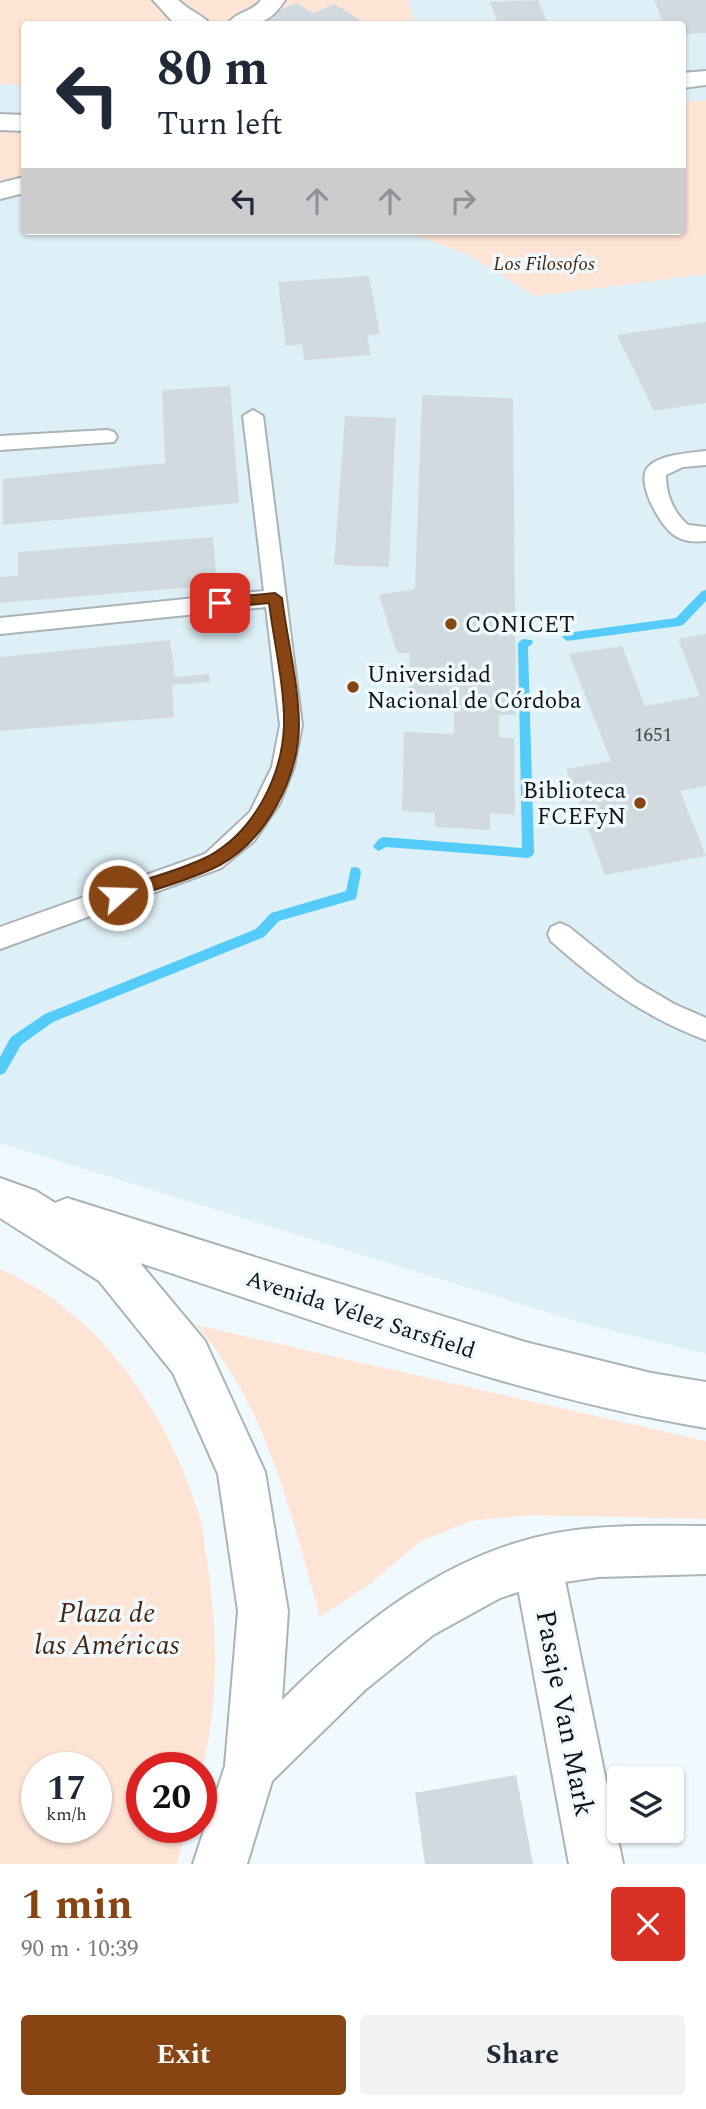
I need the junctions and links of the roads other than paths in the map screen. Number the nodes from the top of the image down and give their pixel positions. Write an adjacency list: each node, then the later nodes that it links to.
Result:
1 (165, 0): 3 (main road)
2 (273, 0): 4 (main road)
3 (191, 21)
4 (246, 21)
5 (706, 64): 6 (main road)
6 (686, 66)
7 (706, 78): 8 (main road)
8 (686, 80)
9 (0, 122): 10 (main road)
10 (21, 123)
11 (21, 187): 12 (main road)
12 (0, 191)
13 (253, 416): 18 (lane)
14 (107, 437): 15 (lane)
15 (0, 443)
16 (706, 458): 17 (lane)
17 (706, 534)
18 (275, 598): 19 (lane); 21 (lane)
19 (0, 626)
20 (560, 934): 22 (lane)
21 (0, 938)
22 (706, 1029)
23 (11, 1201): 24 (main road, Avenida Vélez Sarsfield); 27 (main road)
24 (706, 1405)
25 (706, 1550): 26 (main road)
26 (537, 1561): 27 (main road); 29 (main road, Pasaje Van Mark)
27 (250, 1766): 28 (main road)
28 (220, 1864)
29 (596, 1864)

